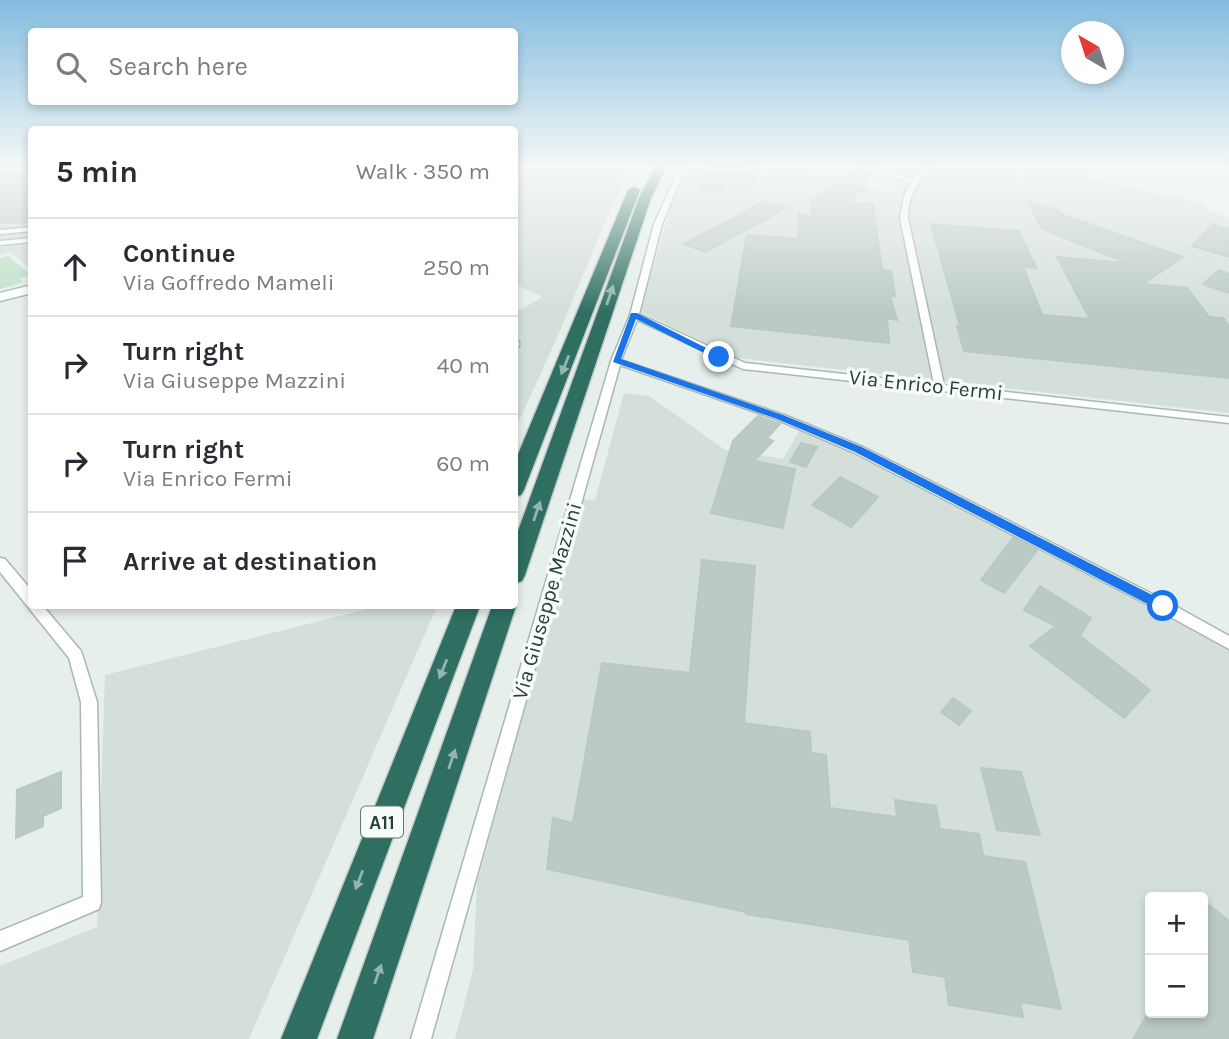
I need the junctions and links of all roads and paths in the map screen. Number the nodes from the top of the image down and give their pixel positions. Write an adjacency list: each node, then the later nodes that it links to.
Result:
1 (623, 215): 17 (highway, one-way to 17)
2 (639, 215): 19 (highway, one-way to 2)
3 (662, 215): 13 (street, Via Giuseppe Mazzini)
4 (904, 215): 15 (street)
5 (28, 229): 6 (street)
6 (18, 230): 7 (street); 9 (street)
7 (0, 232)
8 (28, 240): 9 (street)
9 (12, 242): 10 (street)
10 (0, 243)
11 (27, 292): 12 (street)
12 (0, 297)
13 (634, 315): 14 (street, Via Giuseppe Mazzini); 15 (street, Via Enrico Fermi)
14 (616, 360): 24 (street); 28 (street, Via Giuseppe Mazzini)
15 (939, 386): 16 (street, Via Enrico Fermi)
16 (1229, 420)
17 (518, 481)
18 (0, 563): 20 (street)
19 (518, 563)
20 (28, 597)
21 (38, 609): 25 (street)
22 (467, 609): 26 (highway, A11, one-way to 26)
23 (503, 609): 27 (highway, A11, one-way to 23)
24 (1229, 643)
25 (0, 941)
26 (299, 1039)
27 (355, 1039)
28 (421, 1039)

